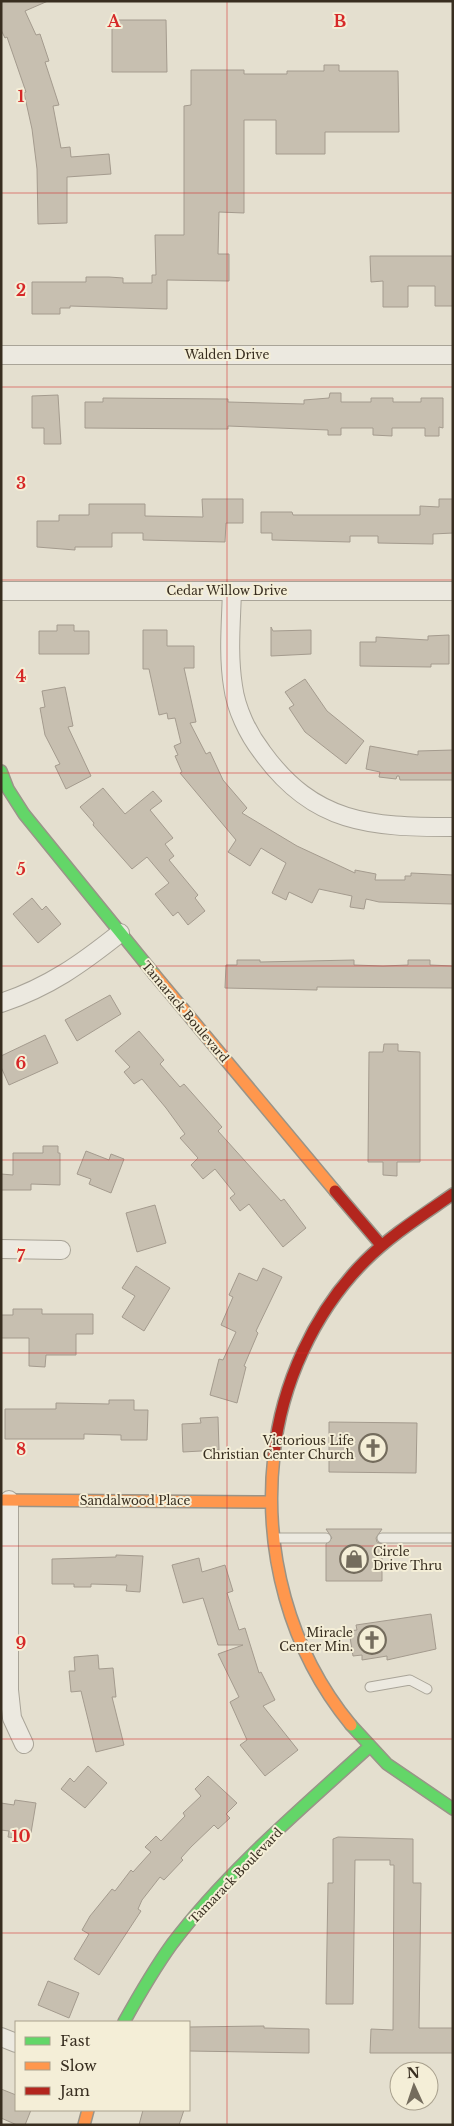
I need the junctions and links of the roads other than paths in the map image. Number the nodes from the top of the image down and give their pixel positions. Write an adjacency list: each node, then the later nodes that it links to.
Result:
1 (1, 355): 2 (street, Walden Drive)
2 (453, 355)
3 (1, 591): 4 (street, Cedar Willow Drive)
4 (232, 591): 5 (street, Cedar Willow Drive); 7 (street)
5 (453, 591)
6 (1, 771): 8 (street, Tamarack Boulevard)
7 (453, 827)
8 (120, 933): 9 (street); 11 (street, Tamarack Boulevard)
9 (1, 1003)
10 (453, 1194): 11 (street)
11 (381, 1245): 15 (street)
12 (1, 1249): 13 (street)
13 (61, 1250)
14 (5, 1500): 15 (street, Sandalwood Place); 22 (street)
15 (269, 1502): 16 (street)
16 (272, 1538): 17 (lane); 23 (street)
17 (326, 1538)
18 (382, 1538): 19 (lane)
19 (453, 1538)
20 (370, 1686): 21 (lane)
21 (426, 1689)
22 (24, 1744)
23 (369, 1747): 24 (street); 25 (street, Tamarack Boulevard)
24 (453, 1809)
25 (125, 2021)
26 (1, 2038): 27 (street)
27 (15, 2043)
28 (88, 2111): 29 (street)
29 (84, 2125)

